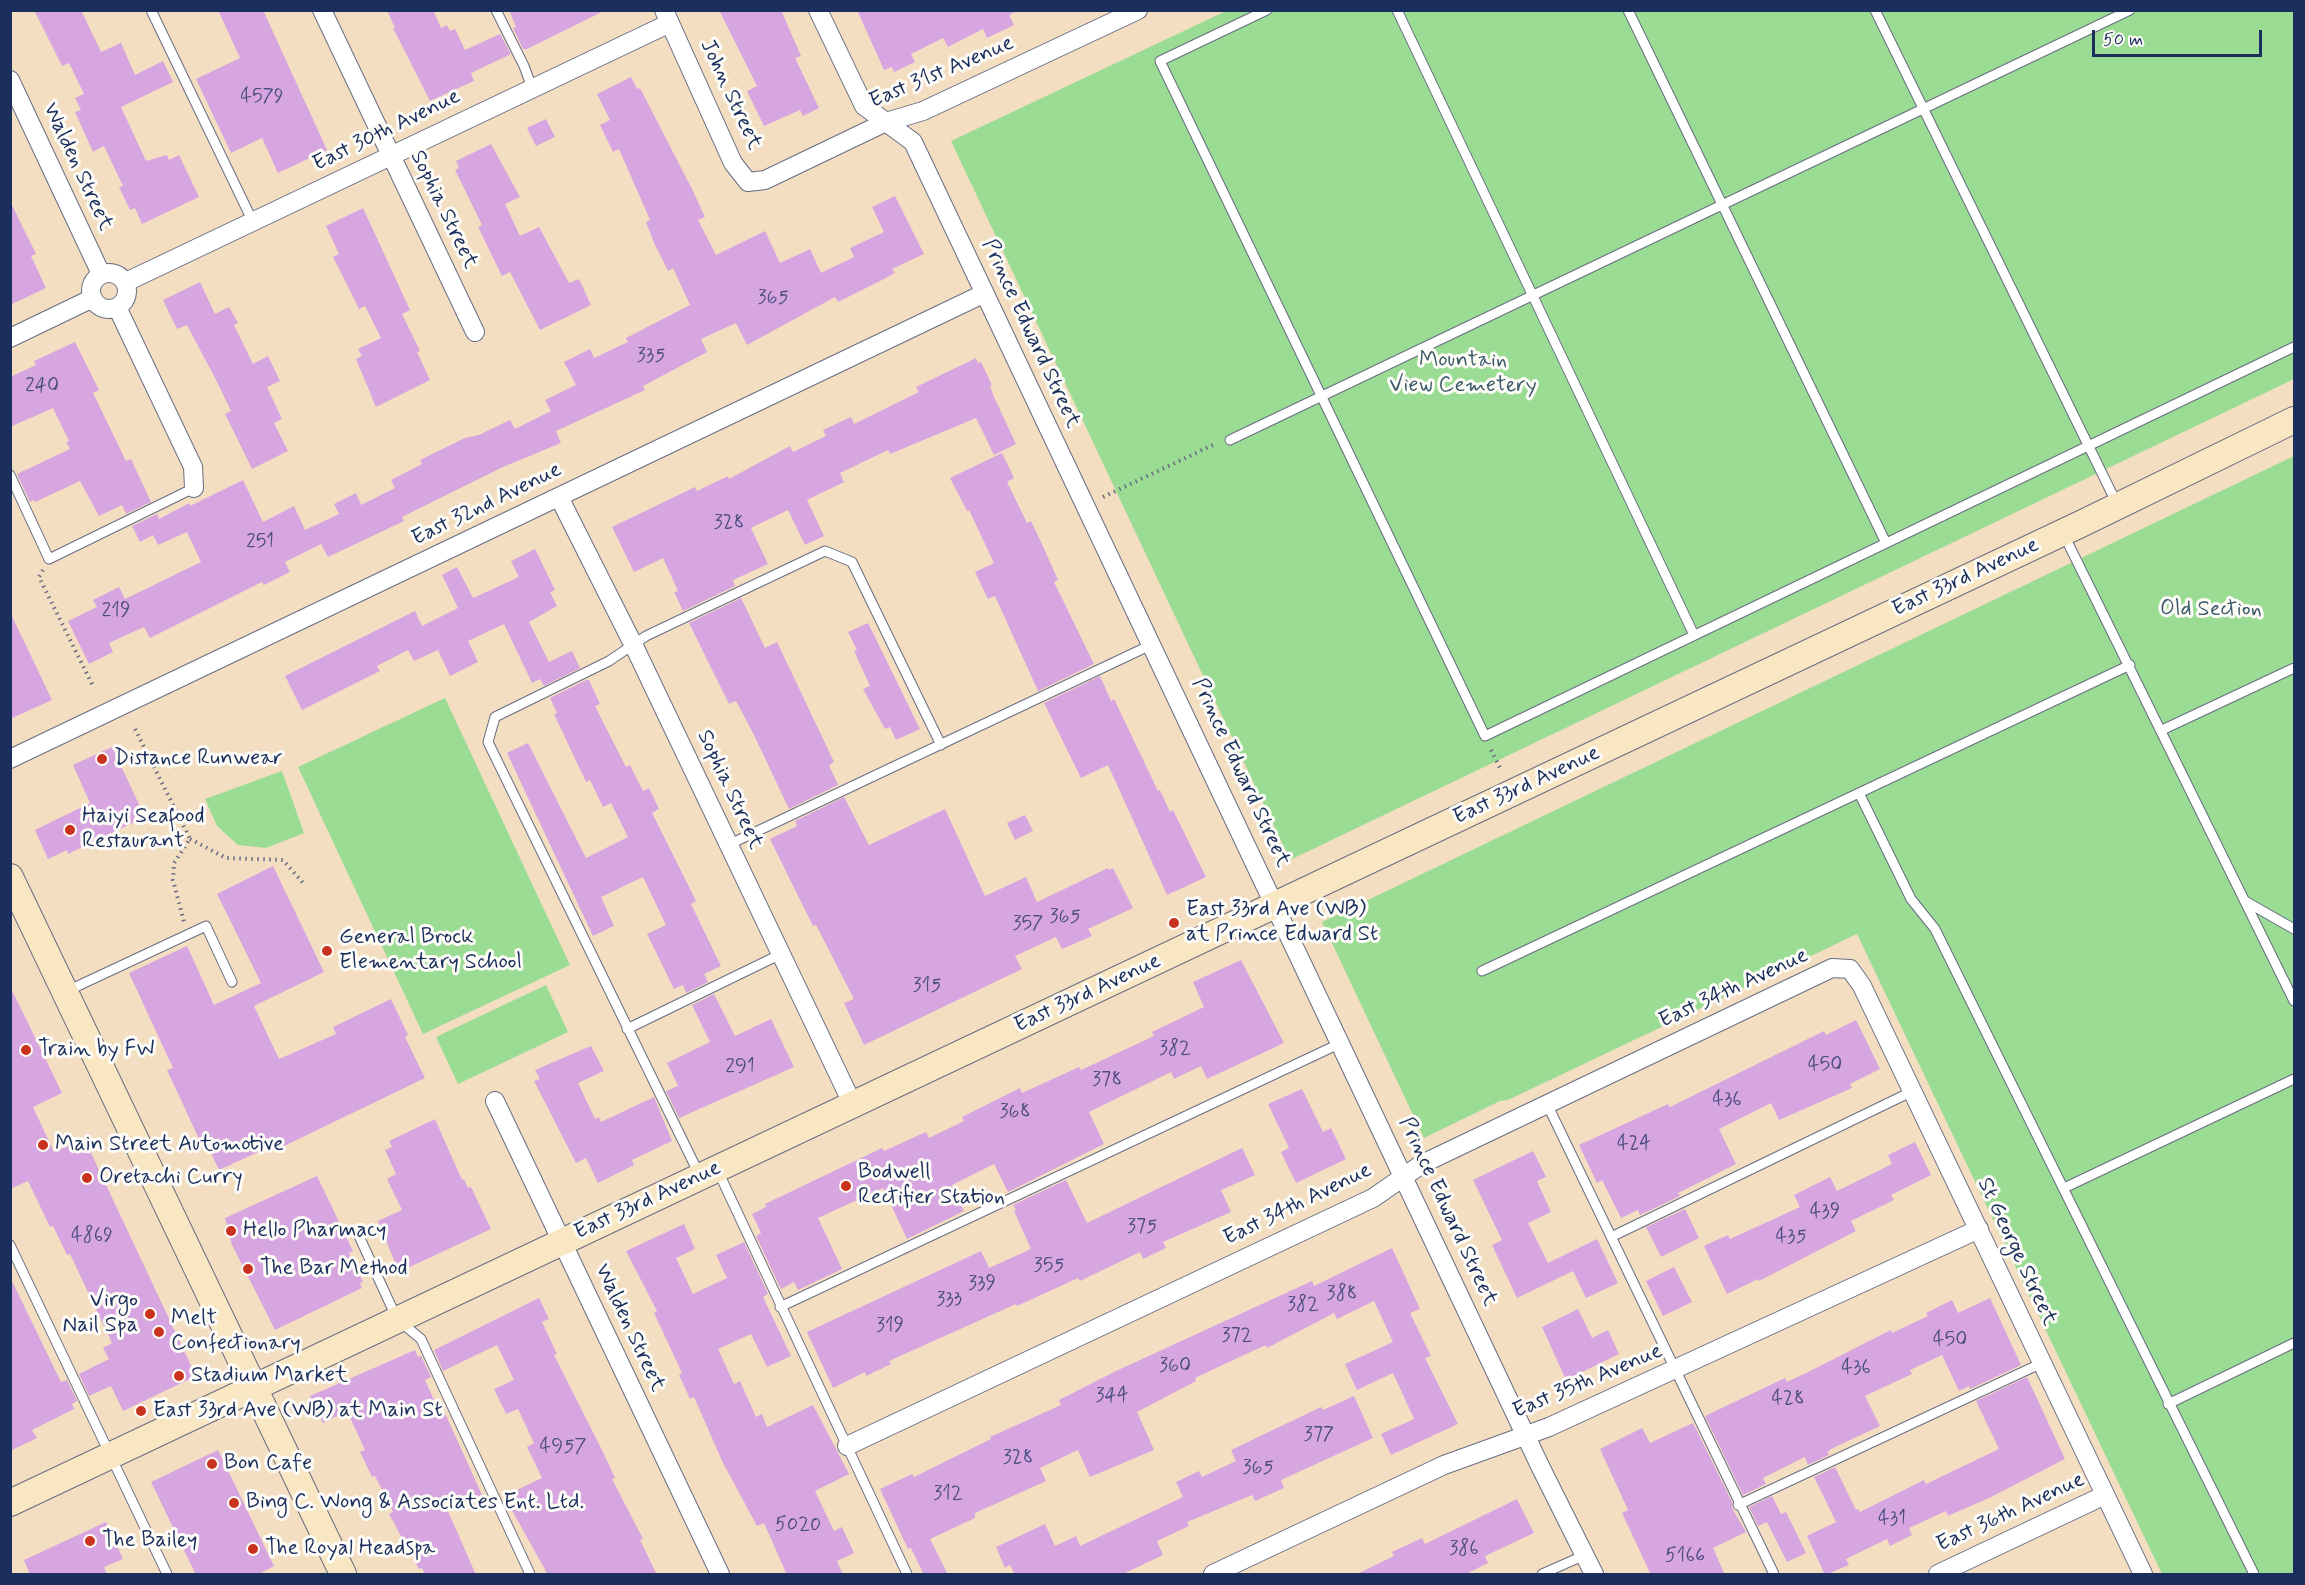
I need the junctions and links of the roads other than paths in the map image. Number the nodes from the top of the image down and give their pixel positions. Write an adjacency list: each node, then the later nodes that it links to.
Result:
1 (151, 10): 19 (lane)
2 (322, 10): 16 (street, Sophia Street)
3 (496, 10): 13 (lane)
4 (818, 10): 15 (street, Prince Edward Street)
5 (1138, 10): 15 (street, East 31st Avenue)
6 (1267, 10): 29 (lane)
7 (1397, 10): 23 (lane)
8 (1628, 10): 18 (lane)
9 (1875, 10): 14 (lane)
10 (2130, 10): 14 (lane)
11 (667, 17): 13 (street, East 30th Avenue); 17 (street, John Street)
12 (10, 80): 20 (street, Walden Street)
13 (532, 88): 16 (street, East 30th Avenue)
14 (1923, 112): 18 (lane); 32 (lane)
15 (886, 122): 17 (street, East 31st Avenue); 22 (street, Prince Edward Street)
16 (391, 156): 19 (street, East 30th Avenue); 26 (street, Sophia Street)
17 (765, 180)
18 (1722, 206): 23 (lane); 38 (lane)
19 (253, 222): 21 (street, East 30th Avenue)
20 (101, 274): 21 (street); 24 (street)
21 (126, 282): 25 (street)
22 (983, 294): 35 (street, East 32nd Avenue); 40 (street, Prince Edward Street)
23 (1533, 296): 29 (lane); 39 (lane)
24 (93, 298): 25 (street); 27 (street)
25 (117, 307): 34 (street)
26 (476, 332)
27 (10, 338)
28 (2295, 347): 32 (lane)
29 (1321, 396): 31 (lane); 39 (lane)
30 (2295, 420): 36 (street, East 33rd Avenue)
31 (1230, 440)
32 (2088, 446): 36 (lane); 38 (lane)
33 (10, 475): 34 (lane)
34 (194, 488)
35 (559, 497): 41 (street, Sophia Street); 46 (street, East 32nd Avenue)
36 (2118, 506): 37 (street, East 33rd Avenue)
37 (2063, 532): 42 (lane); 51 (street, East 33rd Avenue)
38 (1886, 543): 39 (lane)
39 (1694, 635)
40 (1152, 644): 45 (lane); 51 (street, Prince Edward Street)
41 (634, 646): 45 (lane); 48 (street, Sophia Street); 59 (lane)
42 (2130, 665): 44 (lane); 47 (lane)
43 (2295, 669): 44 (lane)
44 (2162, 730): 50 (lane)
45 (941, 745): 48 (lane)
46 (10, 759)
47 (1859, 794): 55 (lane); 68 (lane)
48 (728, 845): 53 (street, Sophia Street)
49 (11, 879): 57 (street)
50 (2245, 902): 52 (lane); 58 (lane)
51 (1275, 905): 60 (street, Prince Edward Street); 65 (street, East 33rd Avenue)
52 (2295, 929)
53 (781, 954): 59 (lane); 65 (street, Sophia Street)
54 (1832, 968): 62 (street, St George Street); 64 (street, East 34th Avenue)
55 (1482, 971)
56 (232, 982): 57 (lane)
57 (65, 992): 79 (street)
58 (2295, 1001)
59 (627, 1029): 66 (lane)
60 (1341, 1043): 67 (street, Prince Edward Street); 74 (lane)
61 (2295, 1079): 68 (lane)
62 (1913, 1091): 69 (street, St George Street); 71 (lane)
63 (495, 1101): 72 (street, Walden Street)
64 (1547, 1104): 67 (street, East 34th Avenue); 71 (lane)
65 (853, 1105): 66 (street, East 33rd Avenue)
66 (709, 1173): 72 (street, East 33rd Avenue); 74 (lane)
67 (1403, 1176): 81 (street, Prince Edward Street); 82 (street, East 34th Avenue)
68 (2064, 1188): 80 (lane)
69 (1979, 1229): 77 (street, St George Street); 78 (street, East 35th Avenue)
70 (359, 1236): 75 (lane)
71 (1611, 1237): 78 (lane)
72 (561, 1242): 75 (street, East 33rd Avenue); 91 (street, Walden Street)
73 (10, 1245): 83 (lane)
74 (780, 1307): 82 (lane)
75 (397, 1319): 79 (street, East 33rd Avenue); 90 (lane)
76 (2295, 1343): 80 (lane)
77 (2042, 1363): 84 (street, St George Street); 86 (lane)
78 (1675, 1371): 81 (street, East 35th Avenue); 86 (lane)
79 (255, 1386): 83 (street, East 33rd Avenue); 89 (street)
80 (2168, 1404): 99 (lane)
81 (1526, 1435): 87 (street, Prince Edward Street); 93 (street, East 35th Avenue)
82 (847, 1446): 92 (lane)
83 (111, 1456): 85 (street, East 33rd Avenue); 88 (lane)
84 (2105, 1496): 97 (street, East 36th Avenue); 98 (street, St George Street)
85 (10, 1503)
86 (1738, 1505): 96 (lane)
87 (1585, 1555): 94 (lane); 95 (street, Prince Edward Street)
88 (166, 1575)
89 (343, 1575)
90 (530, 1575)
91 (720, 1575)
92 (907, 1575)
93 (1213, 1575)
94 (1542, 1575)
95 (1594, 1575)
96 (1774, 1575)
97 (1938, 1575)
98 (2143, 1575)
99 (2254, 1575)

